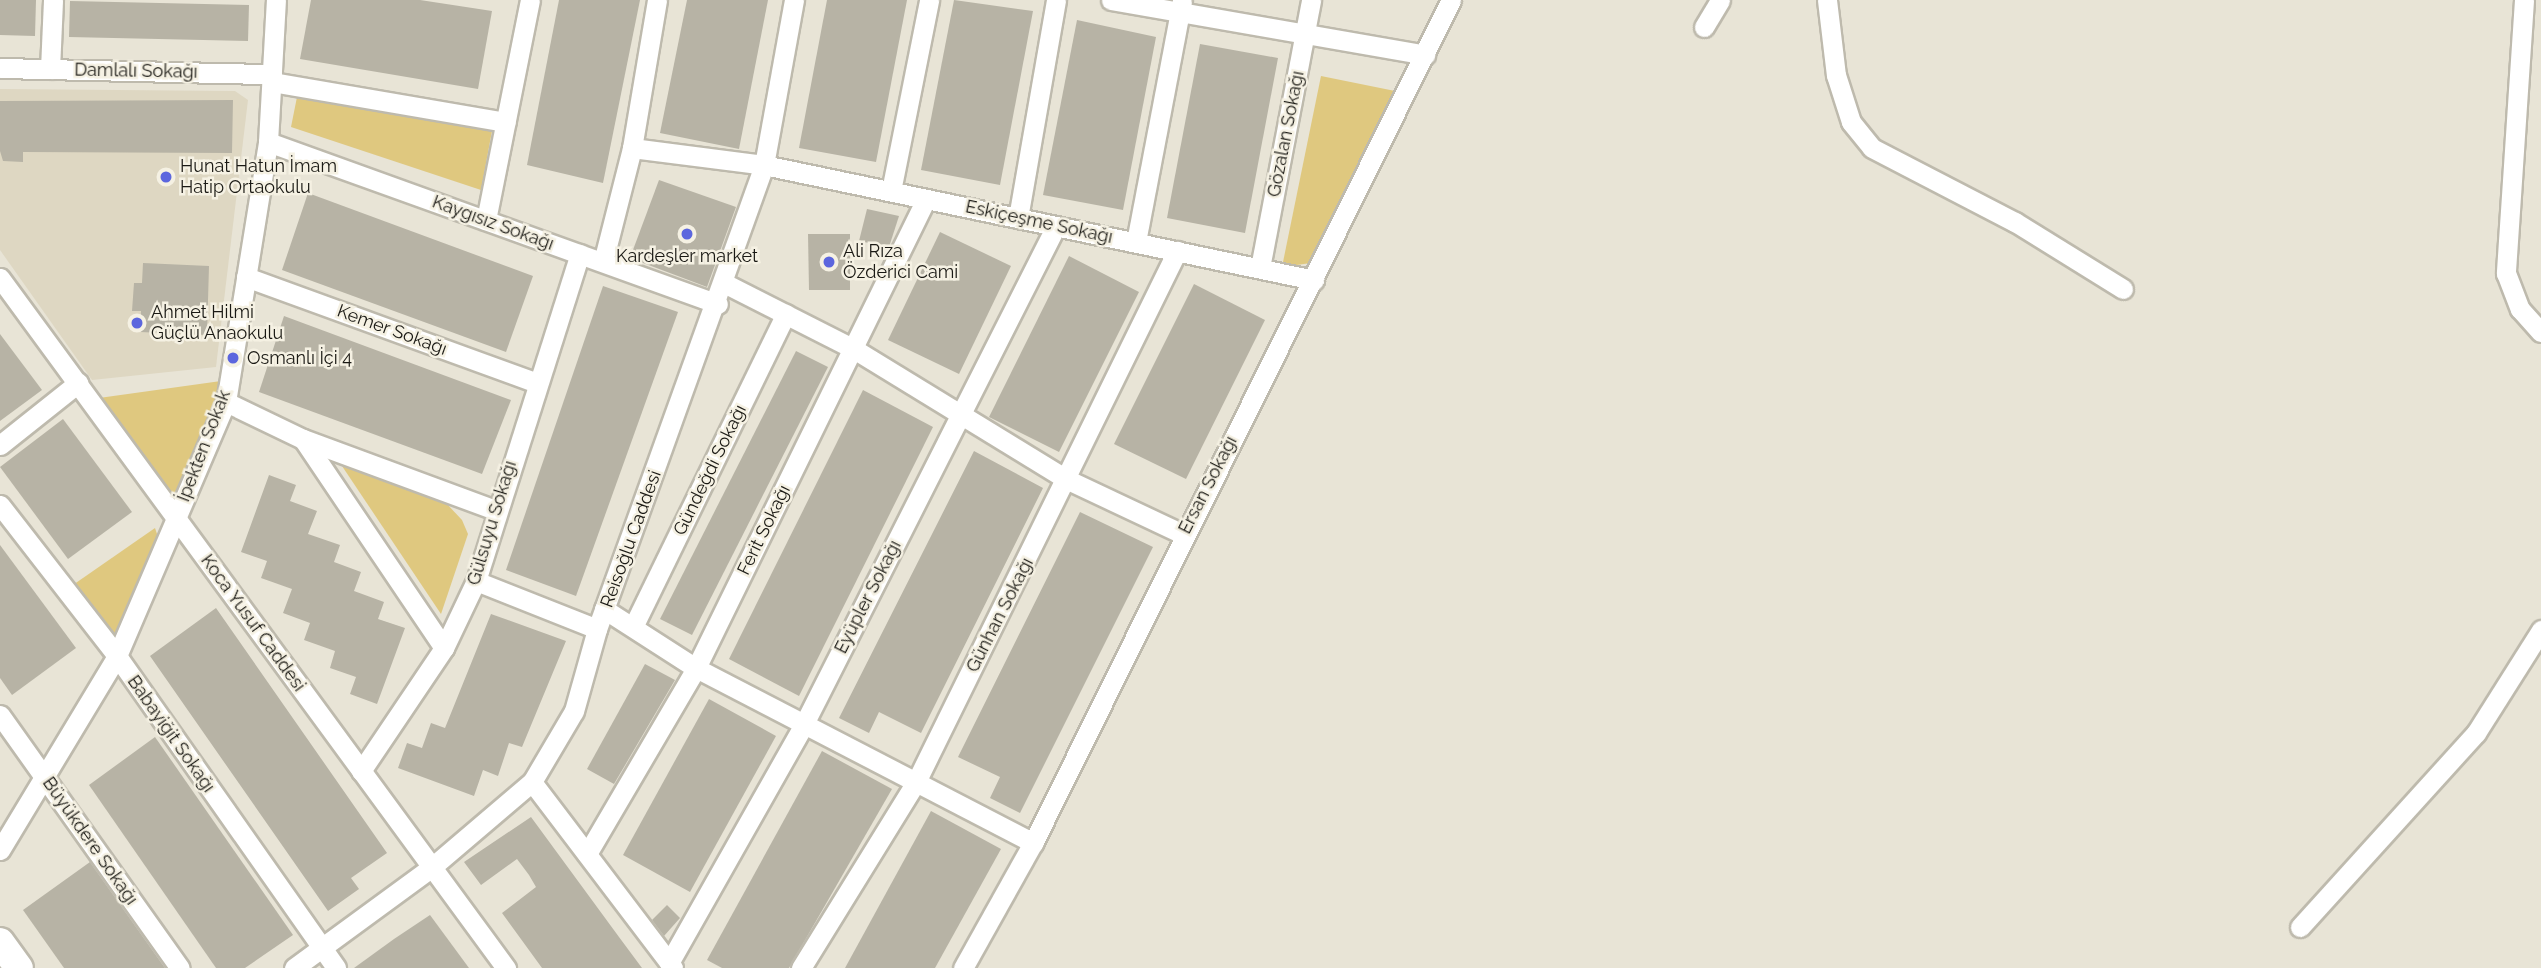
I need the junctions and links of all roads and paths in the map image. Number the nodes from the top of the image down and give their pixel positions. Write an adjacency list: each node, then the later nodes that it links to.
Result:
1 (53, 0): 21 (street)
2 (276, 0): 22 (street, İpekten Sokak)
3 (530, 0): 23 (street)
4 (657, 0): 25 (street)
5 (794, 0): 26 (street, Reisoğlu Caddesi)
6 (929, 0): 27 (street)
7 (1056, 0): 29 (street)
8 (1111, 0): 15 (street)
9 (1311, 0): 18 (street, Gözalan Sokağı)
10 (1442, 0): 16 (street)
11 (1451, 0): 16 (street, Ersan Sokağı)
12 (1720, 0): 17 (street)
13 (1827, 0): 41 (street)
14 (2524, 0): 44 (street)
15 (1181, 6): 18 (street); 32 (street)
16 (1439, 20): 19 (street, Ersan Sokağı)
17 (1704, 27)
18 (1305, 34): 19 (street); 36 (street, Gözalan Sokağı)
19 (1425, 55): 39 (street, Ersan Sokağı)
20 (0, 68): 21 (street, Damlalı Sokağı)
21 (50, 69): 22 (street, Damlalı Sokağı)
22 (272, 78): 23 (street, Damlalı Sokağı); 24 (street, İpekten Sokak)
23 (506, 122): 30 (street)
24 (268, 142): 30 (street, Kaygısız Sokağı); 37 (street, İpekten Sokak)
25 (632, 148): 26 (street, Eskiçeşme Sokağı); 35 (street)
26 (764, 165): 27 (street, Eskiçeşme Sokağı); 40 (street, Reisoğlu Caddesi)
27 (891, 191): 28 (street, Eskiçeşme Sokağı)
28 (926, 199): 29 (street, Eskiçeşme Sokağı); 45 (street, Ferit Sokağı)
29 (1018, 218): 31 (street, Eskiçeşme Sokağı)
30 (486, 220): 34 (street, Kaygısız Sokağı)
31 (1056, 226): 32 (street, Eskiçeşme Sokağı); 49 (street, Eyüpler Sokağı)
32 (1136, 242): 33 (street, Eskiçeşme Sokağı)
33 (1177, 251): 36 (street, Eskiçeşme Sokağı); 52 (street, Günhan Sokağı)
34 (580, 254): 35 (street, Kaygısız Sokağı); 47 (street, Gülsuyu Sokağı)
35 (603, 262): 42 (street, Kaygısız Sokağı)
36 (1260, 268): 39 (street, Eskiçeşme Sokağı)
37 (246, 277): 47 (street, Kemer Sokağı); 48 (street, İpekten Sokak)
38 (0, 278): 46 (street, Koca Yusuf Caddesi)
39 (1314, 280): 56 (street, Ersan Sokağı)
40 (726, 284): 42 (street, Reisoğlu Caddesi); 43 (street)
41 (2123, 289)
42 (718, 304): 58 (street, Reisoğlu Caddesi)
43 (786, 314): 45 (street); 59 (street, Gündeğdi Sokağı)
44 (2541, 332)
45 (855, 349): 49 (street); 64 (street, Ferit Sokağı)
46 (78, 383): 51 (street); 55 (street, Koca Yusuf Caddesi)
47 (537, 383): 54 (street, Gülsuyu Sokağı)
48 (226, 402): 50 (street); 55 (street, İpekten Sokak)
49 (961, 413): 52 (street); 66 (street, Eyüpler Sokağı)
50 (303, 439): 54 (street); 62 (street)
51 (0, 445)
52 (1068, 480): 56 (street); 70 (street, Günhan Sokağı)
53 (0, 505): 63 (street, Babayiğit Sokağı)
54 (495, 510): 57 (street, Gülsuyu Sokağı)
55 (176, 519): 63 (street, İpekten Sokak); 67 (street, Koca Yusuf Caddesi)
56 (1183, 534): 71 (street, Ersan Sokağı)
57 (476, 581): 60 (street); 62 (street, Gülsuyu Sokağı)
58 (604, 609): 59 (street); 60 (street, Reisoğlu Caddesi)
59 (634, 625): 64 (street)
60 (597, 629): 69 (street, Reisoğlu Caddesi)
61 (2541, 630): 75 (street)
62 (444, 648): 67 (street, Gülsuyu Sokağı)
63 (117, 656): 68 (street, İpekten Sokak); 77 (street, Babayiğit Sokağı)
64 (696, 668): 66 (street); 73 (street, Ferit Sokağı)
65 (0, 715): 68 (street, Büyükdere Sokağı)
66 (804, 724): 70 (street); 78 (street, Eyüpler Sokağı)
67 (361, 771): 74 (street, Koca Yusuf Caddesi)
68 (44, 776): 72 (street, İpekten Sokak); 80 (street, Büyükdere Sokağı)
69 (532, 782): 73 (street); 74 (street, Reisoğlu Caddesi)
70 (916, 782): 71 (street); 84 (street, Günhan Sokağı)
71 (1033, 843): 85 (street, Ersan Sokağı)
72 (0, 850)
73 (587, 854): 78 (street)
74 (432, 867): 77 (street, Reisoğlu Caddesi); 83 (street, Koca Yusuf Caddesi)
75 (2300, 927)
76 (0, 942): 79 (street)
77 (321, 948): 81 (street, Reisoğlu Caddesi); 82 (street, Babayiğit Sokağı)
78 (671, 966)
79 (19, 968)
80 (180, 968)
81 (294, 968)
82 (336, 968)
83 (506, 968)
84 (802, 968)
85 (963, 968)

